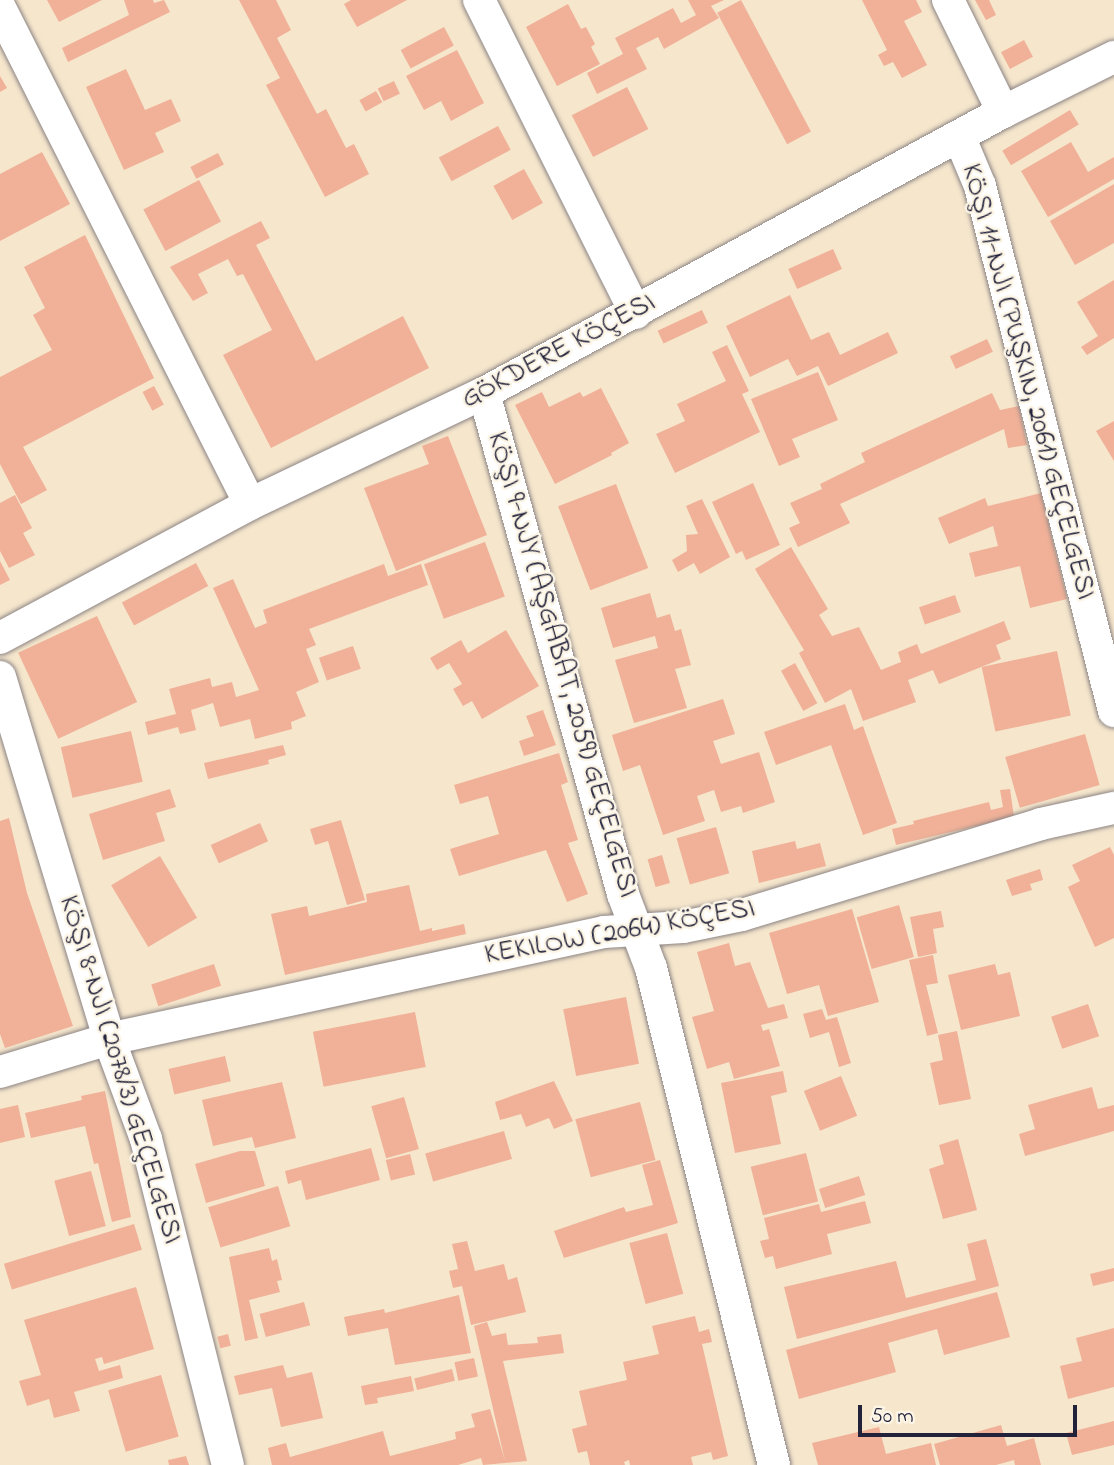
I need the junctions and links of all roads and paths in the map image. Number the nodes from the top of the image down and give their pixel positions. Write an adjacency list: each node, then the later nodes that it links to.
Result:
1 (480, 0): 7 (street)
2 (948, 0): 5 (street)
3 (0, 8): 9 (street)
4 (1114, 57): 5 (street, GÖKDERE KÖÇESI)
5 (1003, 112): 6 (street, GÖKDERE KÖÇESI)
6 (959, 136): 7 (street, GÖKDERE KÖÇESI); 12 (street, KÖŞI 11-NJI (PUŞKIN, 2061) GEÇELGESI)
7 (636, 313): 8 (street, GÖKDERE KÖÇESI)
8 (484, 393): 9 (street, GÖKDERE KÖÇESI); 14 (street, KÖŞI 9-NJY (AŞGABAT, 2059) GEÇELGESI)
9 (250, 504): 10 (street, GÖKDERE KÖÇESI)
10 (0, 638)
11 (0, 677): 15 (street, KÖŞI 8-NJI (2078/3) GEÇELGESI)
12 (1114, 710)
13 (1114, 808): 14 (street, KEKILOW (2064) KÖÇESI)
14 (637, 928): 15 (street, KEKILOW (2064) KÖÇESI); 18 (street, KÖŞI 9-NJY (AŞGABAT, 2059) GEÇELGESI)
15 (109, 1039): 16 (street, KEKILOW (2064) KÖÇESI); 17 (street, KÖŞI 8-NJI (2078/3) GEÇELGESI)
16 (0, 1072)
17 (228, 1465)
18 (774, 1465)

